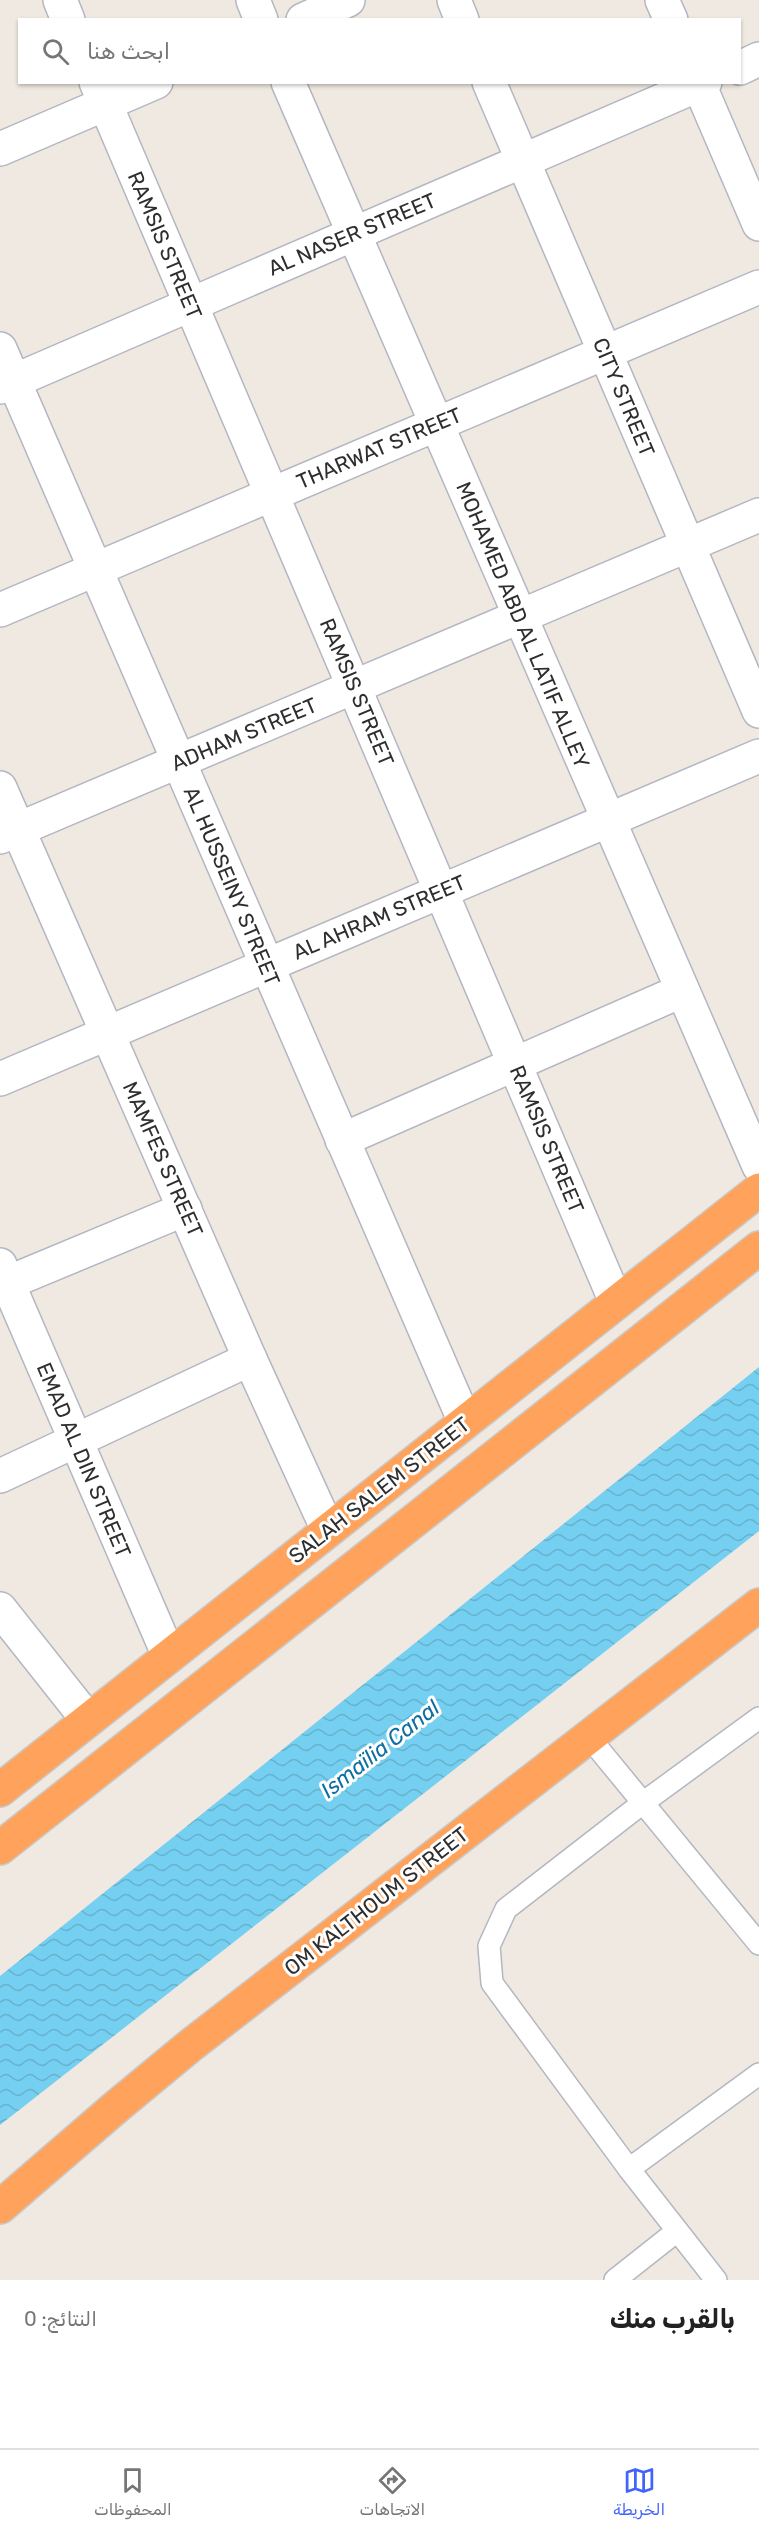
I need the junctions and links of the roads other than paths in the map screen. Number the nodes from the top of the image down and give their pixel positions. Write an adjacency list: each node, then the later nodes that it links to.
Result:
1 (60, 0): 6 (street)
2 (253, 0): 7 (street)
3 (348, 0): 8 (street)
4 (454, 0): 9 (street)
5 (662, 0): 10 (street)
6 (67, 18)
7 (260, 18)
8 (308, 18)
9 (461, 18)
10 (670, 18)
11 (759, 59): 12 (street)
12 (741, 68)
13 (146, 84): 18 (street)
14 (289, 84): 22 (street, MOHAMED ABD AL LATIF ALLEY)
15 (490, 84): 20 (street, CITY STREET)
16 (699, 84): 20 (street, AL NASER STREET)
17 (701, 84): 21 (street)
18 (100, 93): 19 (street); 24 (street, RAMSIS STREET)
19 (0, 149)
20 (523, 161): 22 (street, AL NASER STREET); 26 (street, CITY STREET)
21 (759, 224)
22 (354, 234): 24 (street, AL NASER STREET); 28 (street, MOHAMED ABD AL LATIF ALLEY)
23 (759, 287): 26 (street, THARWAT STREET)
24 (190, 304): 27 (street, AL NASER STREET); 29 (street, RAMSIS STREET)
25 (0, 349): 27 (street, AL HUSSEINY STREET)
26 (605, 352): 28 (street, THARWAT STREET); 31 (street, CITY STREET)
27 (7, 384): 32 (street, AL HUSSEINY STREET)
28 (436, 424): 29 (street, THARWAT STREET); 34 (street, MOHAMED ABD AL LATIF ALLEY)
29 (272, 494): 32 (street, THARWAT STREET); 35 (street, RAMSIS STREET)
30 (759, 515): 31 (street, ADHAM STREET)
31 (688, 546): 34 (street, ADHAM STREET); 36 (street, CITY STREET)
32 (95, 569): 33 (street, THARWAT STREET); 38 (street, AL HUSSEINY STREET)
33 (0, 610)
34 (520, 617): 35 (street, ADHAM STREET); 40 (street, MOHAMED ABD AL LATIF ALLEY)
35 (355, 687): 38 (street, ADHAM STREET); 42 (street, RAMSIS STREET)
36 (759, 711)
37 (759, 756): 40 (street, AL AHRAM STREET)
38 (178, 762): 41 (street, ADHAM STREET); 43 (street, AL HUSSEINY STREET)
39 (0, 788): 41 (street, MAMFES STREET)
40 (607, 820): 42 (street, AL AHRAM STREET); 44 (street, MOHAMED ABD AL LATIF ALLEY)
41 (9, 833): 45 (street, MAMFES STREET)
42 (441, 890): 43 (street, AL AHRAM STREET); 46 (street, RAMSIS STREET)
43 (267, 966): 45 (street, AL AHRAM STREET); 48 (street, AL HUSSEINY STREET)
44 (681, 992): 46 (street); 49 (street, MOHAMED ABD AL LATIF ALLEY)
45 (108, 1033): 47 (street, AL AHRAM STREET); 51 (street, MAMFES STREET)
46 (516, 1064): 48 (street); 54 (street, RAMSIS STREET)
47 (0, 1079)
48 (342, 1140): 56 (street, AL HUSSEINY STREET)
49 (759, 1166)
50 (759, 1190): 54 (highway, SALAH SALEM STREET)
51 (185, 1209): 53 (street); 55 (street, MAMFES STREET)
52 (759, 1248): 68 (highway)
53 (3, 1278): 57 (street, EMAD AL DIN STREET)
54 (616, 1302): 56 (highway, SALAH SALEM STREET)
55 (250, 1359): 57 (street); 59 (street, MAMFES STREET)
56 (465, 1422): 59 (highway, SALAH SALEM STREET)
57 (76, 1441): 58 (street); 62 (street, EMAD AL DIN STREET)
58 (0, 1476)
59 (328, 1530): 62 (highway, SALAH SALEM STREET)
60 (759, 1605): 65 (highway, OM KALTHOUM STREET)
61 (0, 1609): 64 (street)
62 (169, 1656): 64 (highway, SALAH SALEM STREET)
63 (759, 1718): 67 (lane)
64 (88, 1720): 66 (highway, SALAH SALEM STREET)
65 (588, 1736): 67 (lane); 72 (highway, OM KALTHOUM STREET)
66 (0, 1790)
67 (644, 1802): 69 (lane); 71 (lane)
68 (0, 1848)
69 (759, 1944)
70 (759, 2074): 71 (lane)
71 (629, 2169): 73 (lane)
72 (0, 2207)
73 (676, 2231): 74 (lane); 75 (lane)
74 (615, 2280)
75 (716, 2280)

